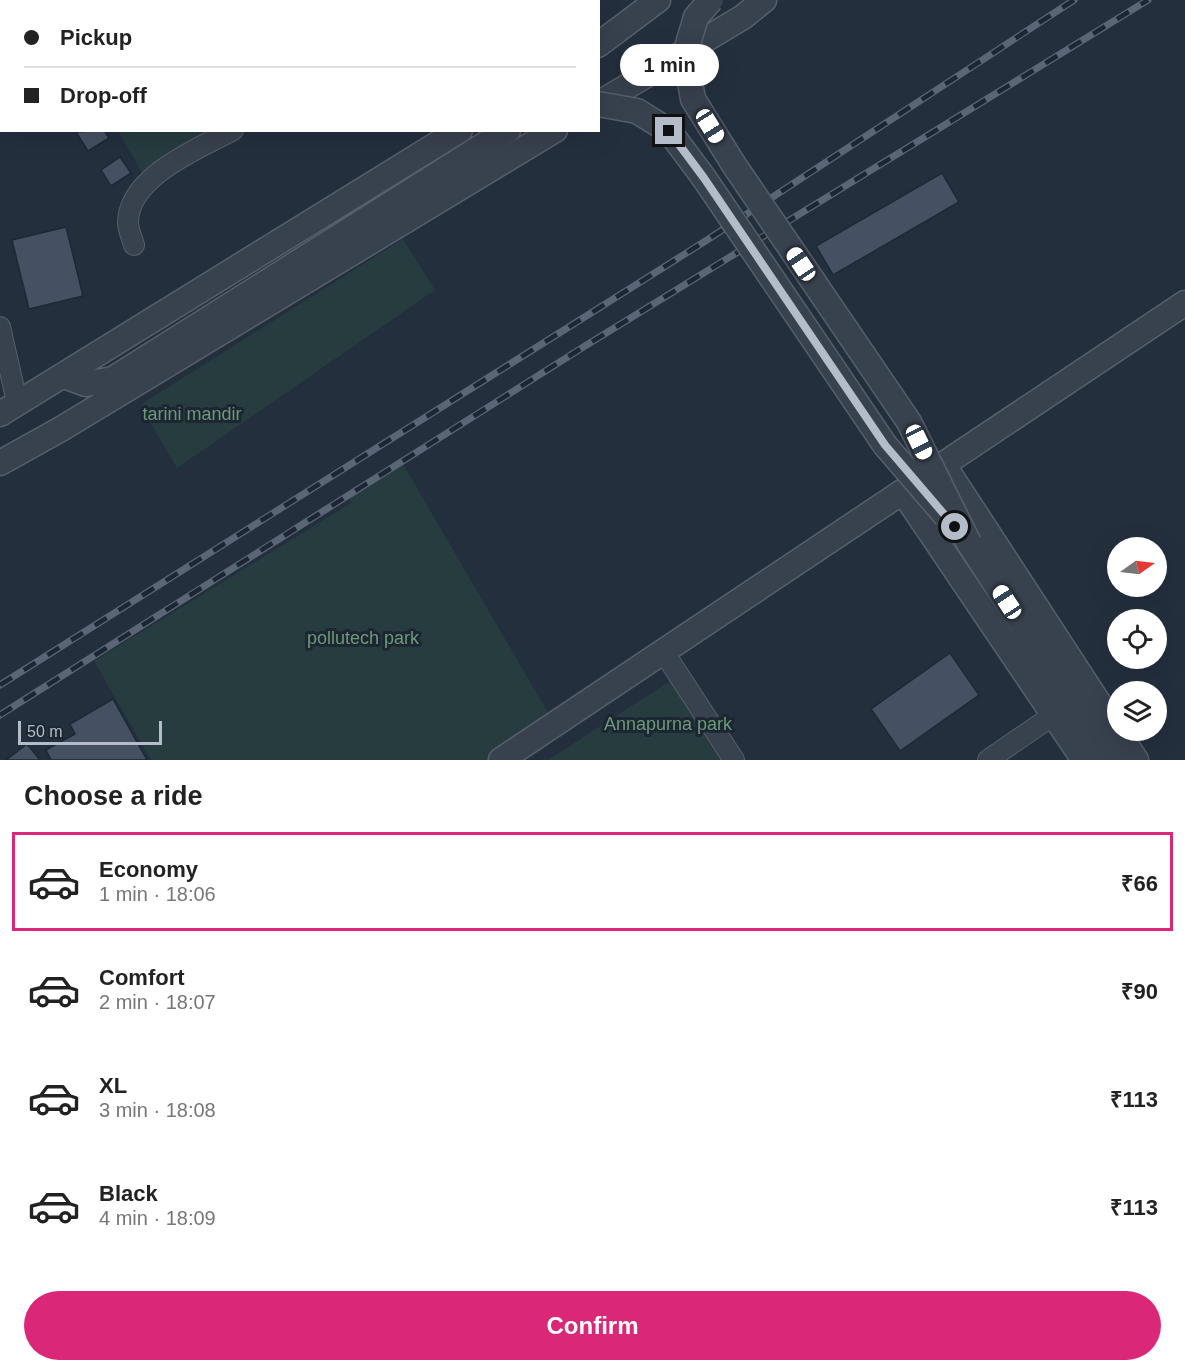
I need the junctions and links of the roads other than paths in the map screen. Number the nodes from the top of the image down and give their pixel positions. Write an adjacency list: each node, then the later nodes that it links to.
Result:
1 (658, 0): 4 (street)
2 (711, 0): 21 (street, bridge)
3 (764, 0): 5 (street)
4 (600, 44)
5 (600, 103)
6 (600, 104): 21 (street, bridge)
7 (229, 132): 11 (street)
8 (457, 132): 14 (street)
9 (505, 132): 15 (street)
10 (552, 132): 17 (street)
11 (134, 245)
12 (1185, 303): 19 (street)
13 (0, 327): 16 (street)
14 (64, 376): 15 (street); 16 (street)
15 (113, 379): 17 (street)
16 (9, 408)
17 (86, 414): 18 (street)
18 (0, 463)
19 (943, 464): 20 (street); 29 (street)
20 (903, 492): 22 (street); 23 (street)
21 (969, 543): 28 (street)
22 (663, 651): 24 (street); 25 (street)
23 (1055, 714): 26 (street); 27 (street)
24 (501, 760)
25 (734, 760)
26 (988, 760)
27 (1084, 760)
28 (1108, 760)
29 (1136, 760)

